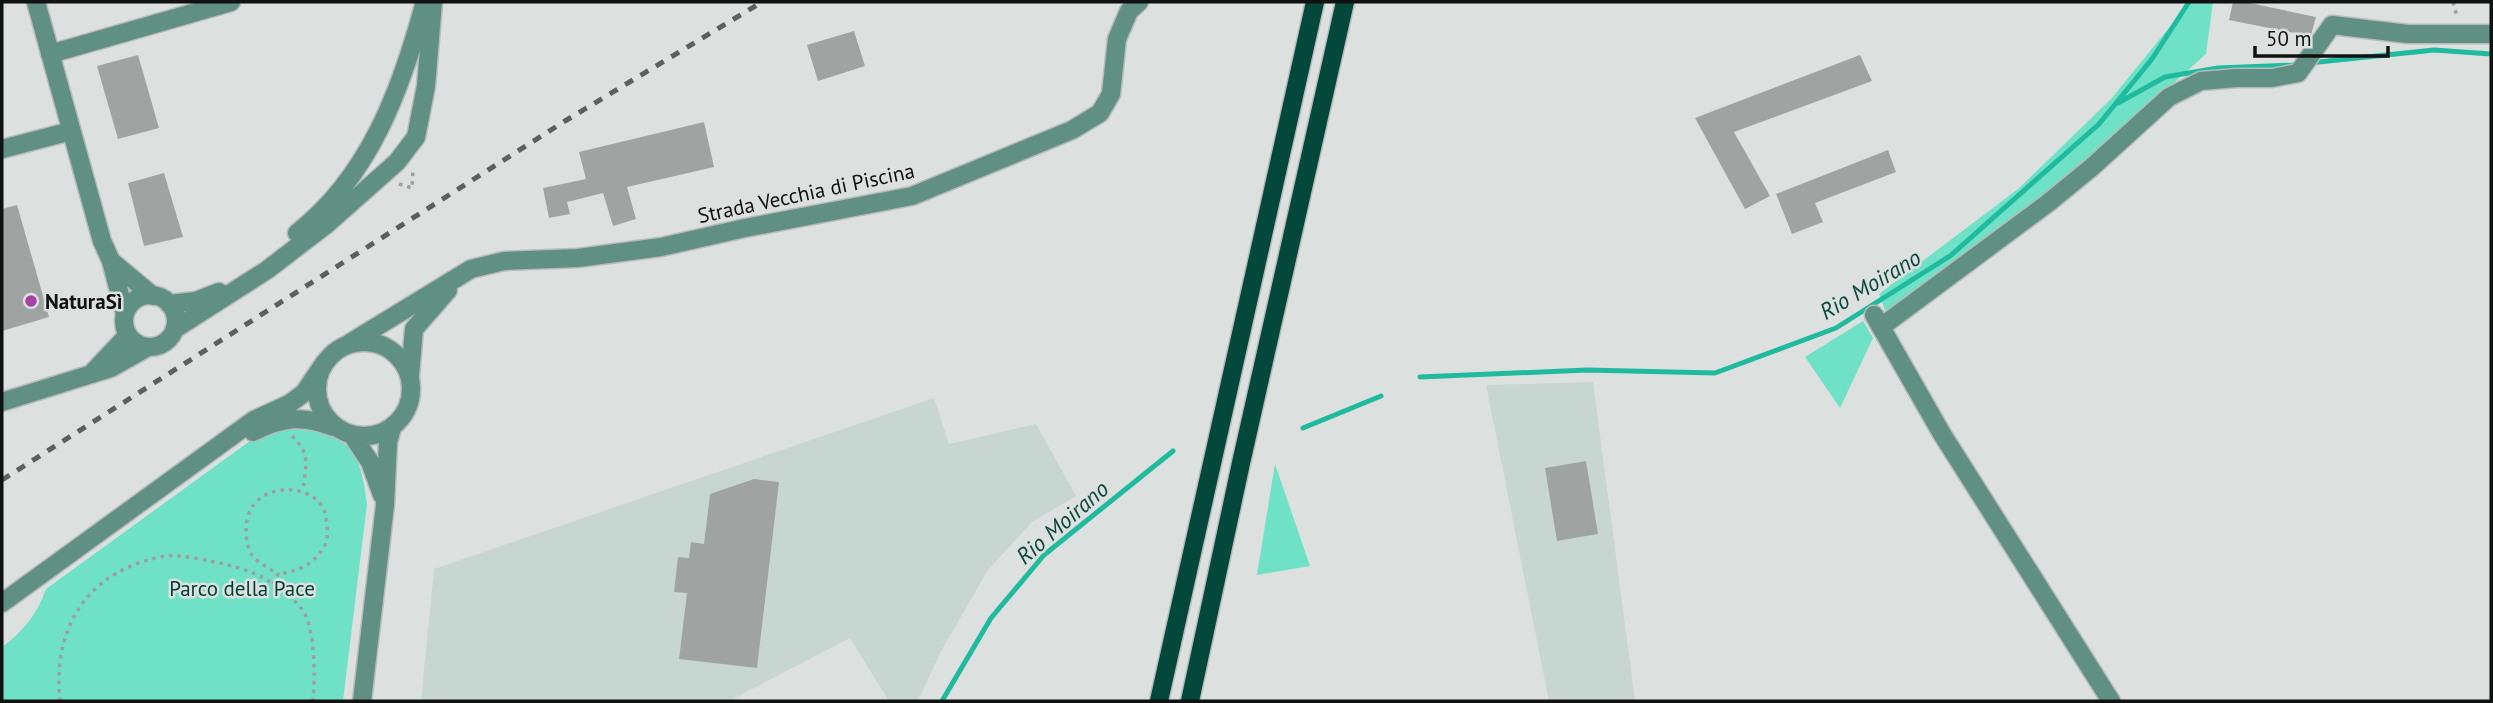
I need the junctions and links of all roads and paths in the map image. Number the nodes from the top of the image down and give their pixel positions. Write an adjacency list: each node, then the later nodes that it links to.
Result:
1 (36, 2): 9 (street)
2 (231, 2): 9 (street)
3 (425, 2): 14 (street)
4 (433, 2): 16 (street)
5 (1139, 2): 13 (street, Strada Vecchia di Piscina)
6 (1315, 2): 36 (main road)
7 (1345, 2): 37 (main road)
8 (2491, 34): 38 (street)
9 (50, 54): 10 (street)
10 (71, 131): 11 (street); 12 (street)
11 (2, 149)
12 (111, 261): 14 (street); 15 (street)
13 (471, 269): 18 (street); 22 (street)
14 (161, 300): 15 (street); 16 (street)
15 (125, 314): 17 (street)
16 (175, 329): 19 (street)
17 (128, 335): 19 (street); 21 (street)
18 (351, 343): 20 (street); 22 (street)
19 (148, 347): 21 (street)
20 (324, 362): 26 (street); 27 (street)
21 (92, 374): 23 (street)
22 (410, 375): 25 (street)
23 (2, 402)
24 (278, 422): 26 (street); 27 (street); 28 (path)
25 (392, 428): 26 (street); 29 (street)
26 (346, 432): 29 (street)
27 (185, 468): 32 (street)
28 (303, 491): 30 (path); 30 (path)
29 (385, 505): 35 (street)
30 (278, 574): 31 (path)
31 (273, 584): 33 (path); 34 (path)
32 (2, 603)
33 (60, 701)
34 (313, 701)
35 (362, 701)
36 (1159, 701)
37 (1190, 701)
38 (2111, 701)

